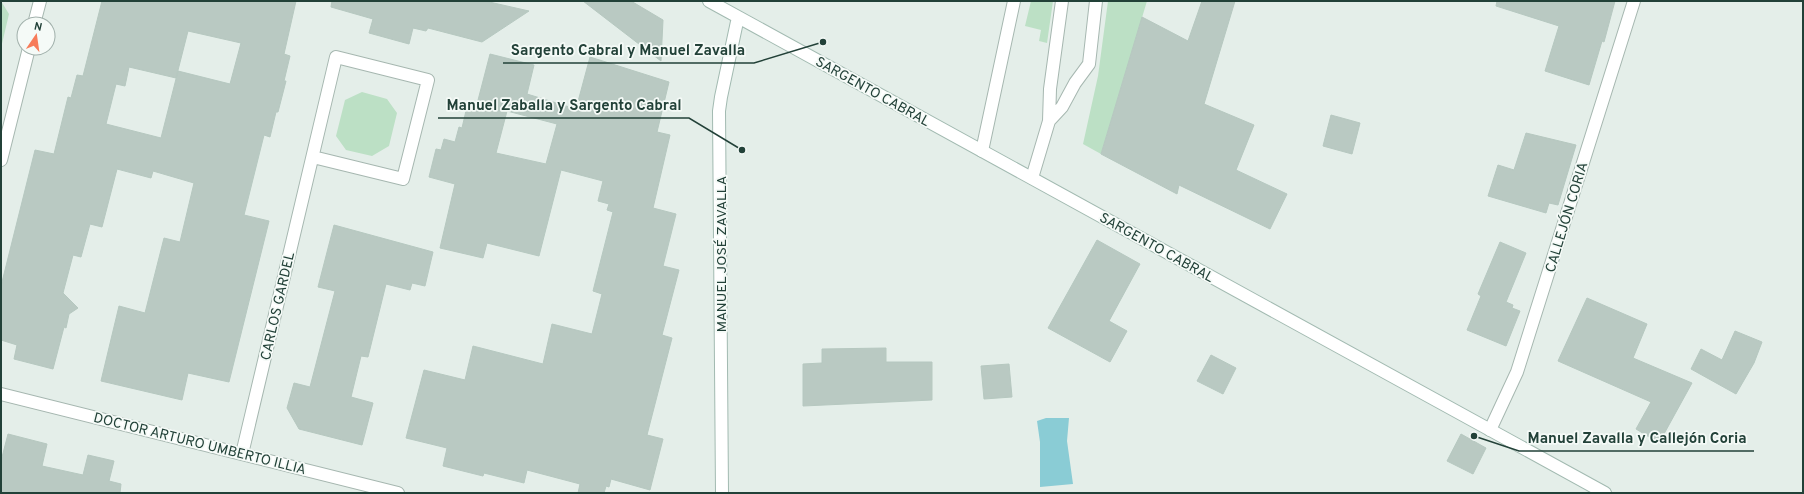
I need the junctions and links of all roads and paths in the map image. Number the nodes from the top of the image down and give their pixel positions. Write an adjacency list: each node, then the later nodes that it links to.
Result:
1 (40, 1): 7 (street)
2 (709, 1): 8 (street, SARGENTO CABRAL)
3 (1014, 1): 11 (street)
4 (1062, 1): 10 (street)
5 (1096, 1): 10 (street)
6 (1634, 1): 16 (street, CALLEJÓN CORIA)
7 (36, 16)
8 (738, 17): 11 (street, SARGENTO CABRAL); 19 (street, MANUEL JOSÉ ZAVALLA)
9 (27, 56): 13 (street)
10 (1048, 121): 14 (street)
11 (982, 151): 14 (street, SARGENTO CABRAL)
12 (313, 157): 12 (street, CARLOS GARDEL); 17 (street, CARLOS GARDEL)
13 (1, 160)
14 (1032, 178): 16 (street, SARGENTO CABRAL)
15 (1, 394): 17 (street, DOCTOR ARTURO UMBERTO ILLIA)
16 (1490, 430): 20 (street, SARGENTO CABRAL)
17 (242, 454): 18 (street, DOCTOR ARTURO UMBERTO ILLIA)
18 (398, 493)
19 (722, 493)
20 (1605, 493)

